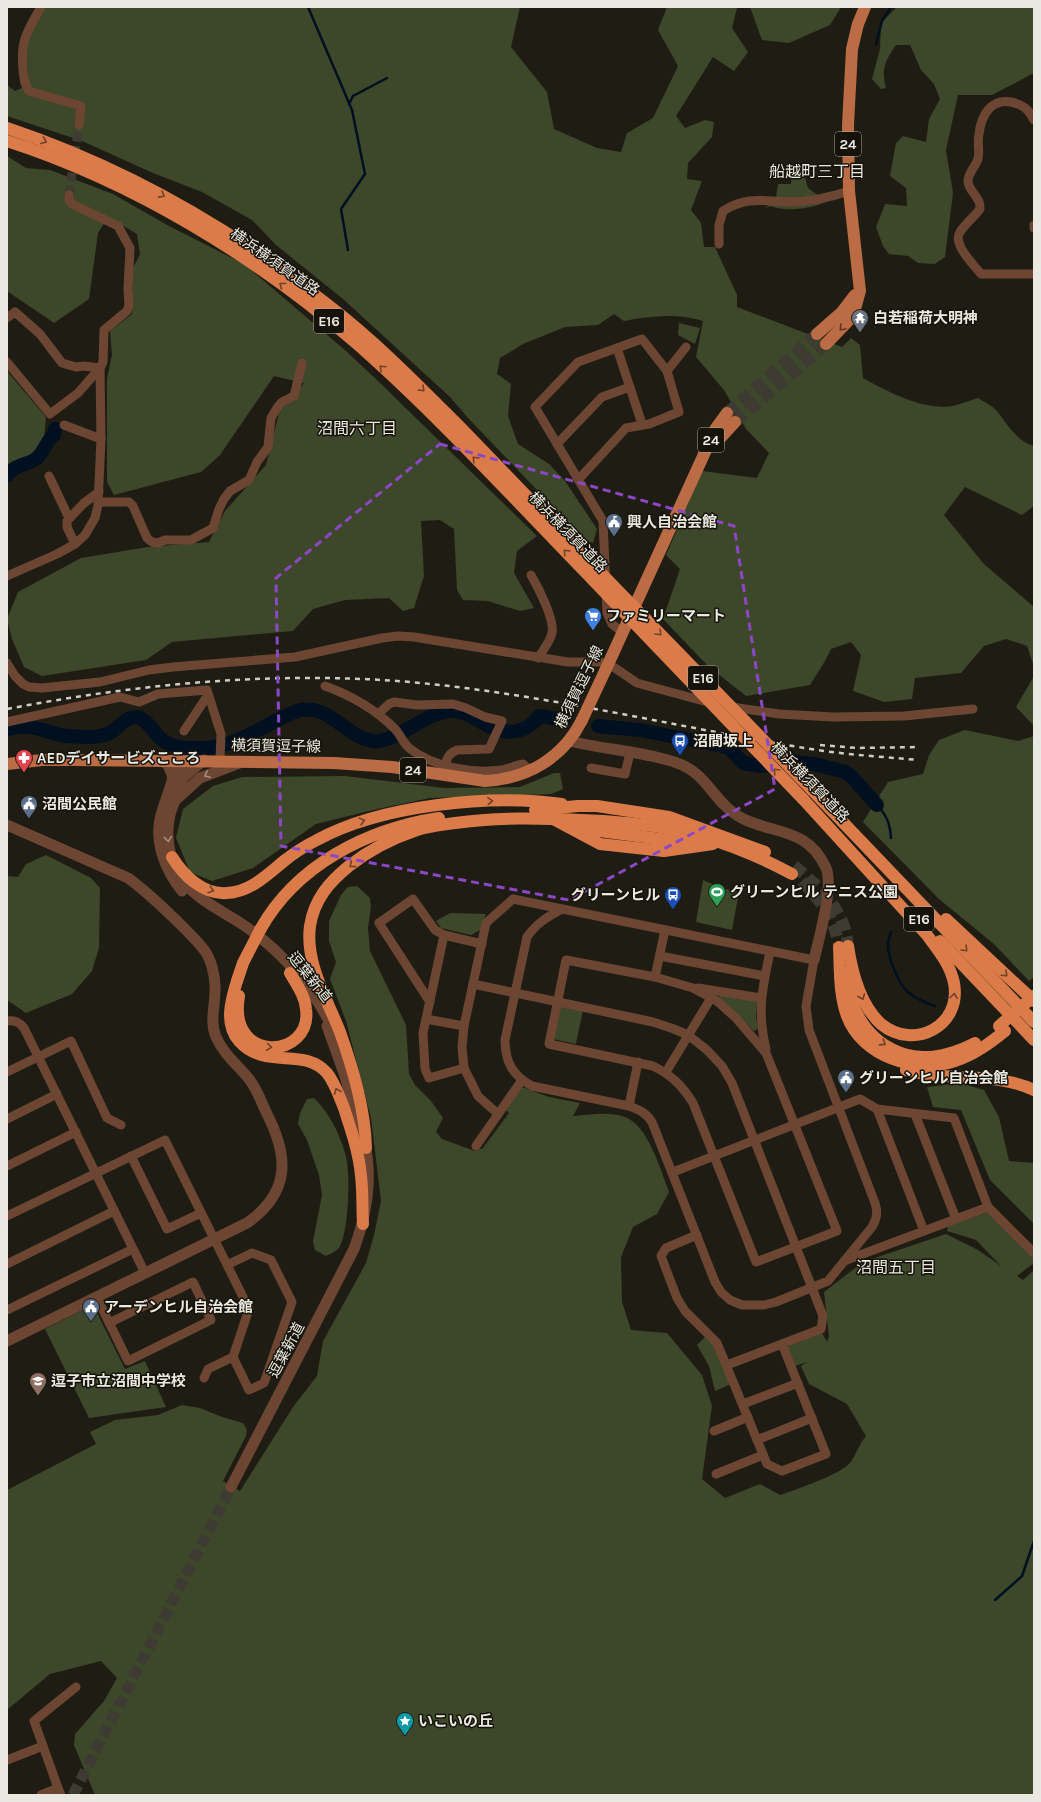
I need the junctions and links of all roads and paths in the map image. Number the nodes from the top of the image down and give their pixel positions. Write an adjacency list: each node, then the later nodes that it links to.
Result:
1 (41, 7): 4 (street)
2 (866, 7): 7 (main road, 24)
3 (1034, 120): 12 (street)
4 (79, 125)
5 (7, 128): 65 (highway, 横浜横須賀道路 / E16, one-way to 65, bridge)
6 (7, 141): 59 (highway, 横浜横須賀道路 / E16, one-way to 6, bridge)
7 (849, 191): 11 (street); 13 (main road, 24)
8 (69, 195): 21 (street)
9 (1034, 225): 10 (street)
10 (1034, 228)
11 (719, 244)
12 (1034, 274)
13 (860, 282): 15 (main road); 16 (main road, 24, one-way to 16)
14 (7, 318): 21 (street)
15 (817, 334)
16 (826, 344)
17 (686, 347): 22 (street)
18 (617, 348): 22 (street); 23 (street); 28 (street)
19 (7, 362): 21 (street)
20 (302, 363): 32 (street)
21 (100, 368): 27 (street)
22 (667, 371): 25 (street)
23 (630, 387): 25 (street); 28 (street)
24 (731, 417): 37 (main road, 横須賀逗子線 / 24)
25 (642, 424): 30 (street)
26 (64, 425): 27 (street)
27 (101, 439): 31 (street)
28 (557, 444): 30 (street)
29 (49, 476): 33 (street)
30 (578, 480): 37 (street)
31 (99, 492): 32 (street); 33 (street)
32 (98, 502): 34 (street)
33 (69, 518): 34 (street)
34 (75, 544): 36 (street)
35 (531, 575): 38 (street)
36 (7, 576)
37 (622, 633): 40 (main road, 横須賀逗子線 / 24)
38 (538, 658): 39 (street); 40 (street)
39 (7, 663)
40 (606, 668): 43 (street); 47 (main road, 横須賀逗子線 / 24, bridge)
41 (325, 686): 44 (street)
42 (208, 695): 45 (street); 46 (street); 49 (street)
43 (973, 710)
44 (378, 714): 54 (street); 54 (street)
45 (7, 722)
46 (184, 731)
47 (570, 741): 48 (street); 56 (main road, 横須賀逗子線 / 24)
48 (630, 753): 55 (street); 74 (street)
49 (220, 756): 51 (main road, 24); 52 (main road, 横須賀逗子線 / 24)
50 (167, 760): 51 (main road, 24); 53 (main road, 24); 57 (street); 58 (street)
51 (204, 760): 57 (street)
52 (243, 761): 56 (main road, 横須賀逗子線 / 24); 58 (street, one-way to 58)
53 (7, 764)
54 (445, 765): 56 (street)
55 (591, 768)
56 (530, 771)
57 (183, 777): 58 (street)
58 (171, 799): 66 (street, 逗葉新道, one-way to 66); 76 (street, 逗葉新道)
59 (803, 799): 75 (highway, one-way to 59); 97 (highway, 横浜横須賀道路 / E16)
60 (578, 806): 64 (highway); 66 (highway, one-way to 60); 69 (highway)
61 (558, 819): 63 (highway); 64 (highway); 64 (highway); 64 (highway)
62 (7, 825): 132 (street)
63 (418, 830): 69 (highway); 118 (highway, one-way to 118)
64 (703, 837): 64 (highway)
65 (864, 844): 86 (highway, one-way to 86); 92 (highway, 横浜横須賀道路 / E16, one-way to 92)
66 (172, 857): 118 (street, 逗葉新道)
67 (562, 909): 68 (street); 71 (street); 82 (street)
68 (665, 930): 72 (street); 73 (street)
69 (263, 932): 79 (highway, bridge)
70 (444, 935): 71 (street); 87 (street); 87 (street)
71 (482, 944): 80 (street)
72 (770, 952): 74 (street); 77 (street)
73 (660, 956): 77 (street); 78 (street)
74 (814, 960): 108 (street)
75 (850, 960): 94 (highway, one-way to 94); 95 (highway)
76 (290, 973): 79 (highway, one-way to 76); 129 (street, 逗葉新道)
77 (765, 976): 85 (street)
78 (655, 977): 81 (street); 88 (street)
79 (240, 982): 129 (highway, one-way to 79)
80 (473, 984): 82 (street); 93 (street)
81 (693, 988): 84 (street); 85 (street)
82 (514, 992): 88 (street); 104 (street)
83 (1034, 996): 94 (highway, bridge)
84 (711, 998): 96 (street); 98 (street)
85 (761, 998): 98 (street)
86 (1034, 1001)
87 (430, 1002): 90 (street)
88 (557, 1002): 96 (street); 100 (street)
89 (1034, 1007): 94 (highway)
90 (426, 1019): 93 (street); 101 (street)
91 (7, 1021): 99 (street)
92 (1034, 1022)
93 (464, 1026): 101 (street)
94 (1002, 1029): 95 (highway)
95 (856, 1033): 105 (highway)
96 (688, 1035): 103 (street); 116 (street)
97 (1034, 1040)
98 (766, 1053): 114 (street)
99 (39, 1057): 102 (street); 106 (street); 113 (street)
100 (638, 1062): 103 (street); 107 (street)
101 (464, 1068): 110 (street)
102 (7, 1072)
103 (666, 1072): 120 (street)
104 (522, 1080): 107 (street); 110 (street)
105 (1034, 1090)
106 (57, 1094): 112 (street); 115 (street)
107 (629, 1106): 122 (street)
108 (838, 1108): 109 (street); 114 (street); 136 (street)
109 (877, 1109): 111 (street); 130 (street)
110 (498, 1114): 117 (street)
111 (915, 1114): 124 (street); 128 (street)
112 (7, 1118)
113 (121, 1125)
114 (795, 1125): 116 (street); 133 (street)
115 (76, 1132): 121 (street); 123 (street)
116 (755, 1140): 120 (street); 133 (street)
117 (476, 1146)
118 (366, 1148): 129 (street, 逗葉新道)
119 (131, 1156): 123 (street); 126 (street); 126 (street)
120 (715, 1156): 122 (street); 133 (street)
121 (7, 1166)
122 (673, 1172): 131 (street)
123 (96, 1173): 125 (street); 127 (street)
124 (988, 1207): 128 (street); 135 (street)
125 (114, 1211): 134 (street); 137 (street)
126 (201, 1213): 132 (street)
127 (7, 1216)
128 (956, 1219): 130 (street)
129 (363, 1224): 157 (street, 逗葉新道)
130 (924, 1231): 136 (street)
131 (697, 1235): 140 (street); 147 (street)
132 (214, 1239): 138 (street); 139 (street)
133 (796, 1247): 140 (street)
134 (133, 1248): 139 (street); 142 (street)
135 (1034, 1253)
136 (843, 1262): 140 (street)
137 (7, 1264)
138 (227, 1265): 146 (street); 146 (street)
139 (145, 1272): 141 (street)
140 (812, 1288): 145 (street)
141 (96, 1296): 143 (street); 144 (street)
142 (7, 1310)
143 (109, 1323): 143 (street)
144 (7, 1341)
145 (782, 1344): 147 (street); 149 (street)
146 (233, 1357): 148 (street)
147 (727, 1365): 150 (street)
148 (204, 1378)
149 (798, 1383): 150 (street); 152 (street)
150 (743, 1404): 151 (street)
151 (748, 1417): 153 (street); 154 (street)
152 (812, 1418): 154 (street); 155 (street)
153 (714, 1431)
154 (757, 1440): 155 (street)
155 (763, 1455): 156 (street)
156 (716, 1474)
157 (232, 1487)
158 (76, 1687): 159 (street)
159 (43, 1746): 160 (street); 161 (street)
160 (7, 1760)
161 (60, 1792): 162 (street)
162 (41, 1795)

